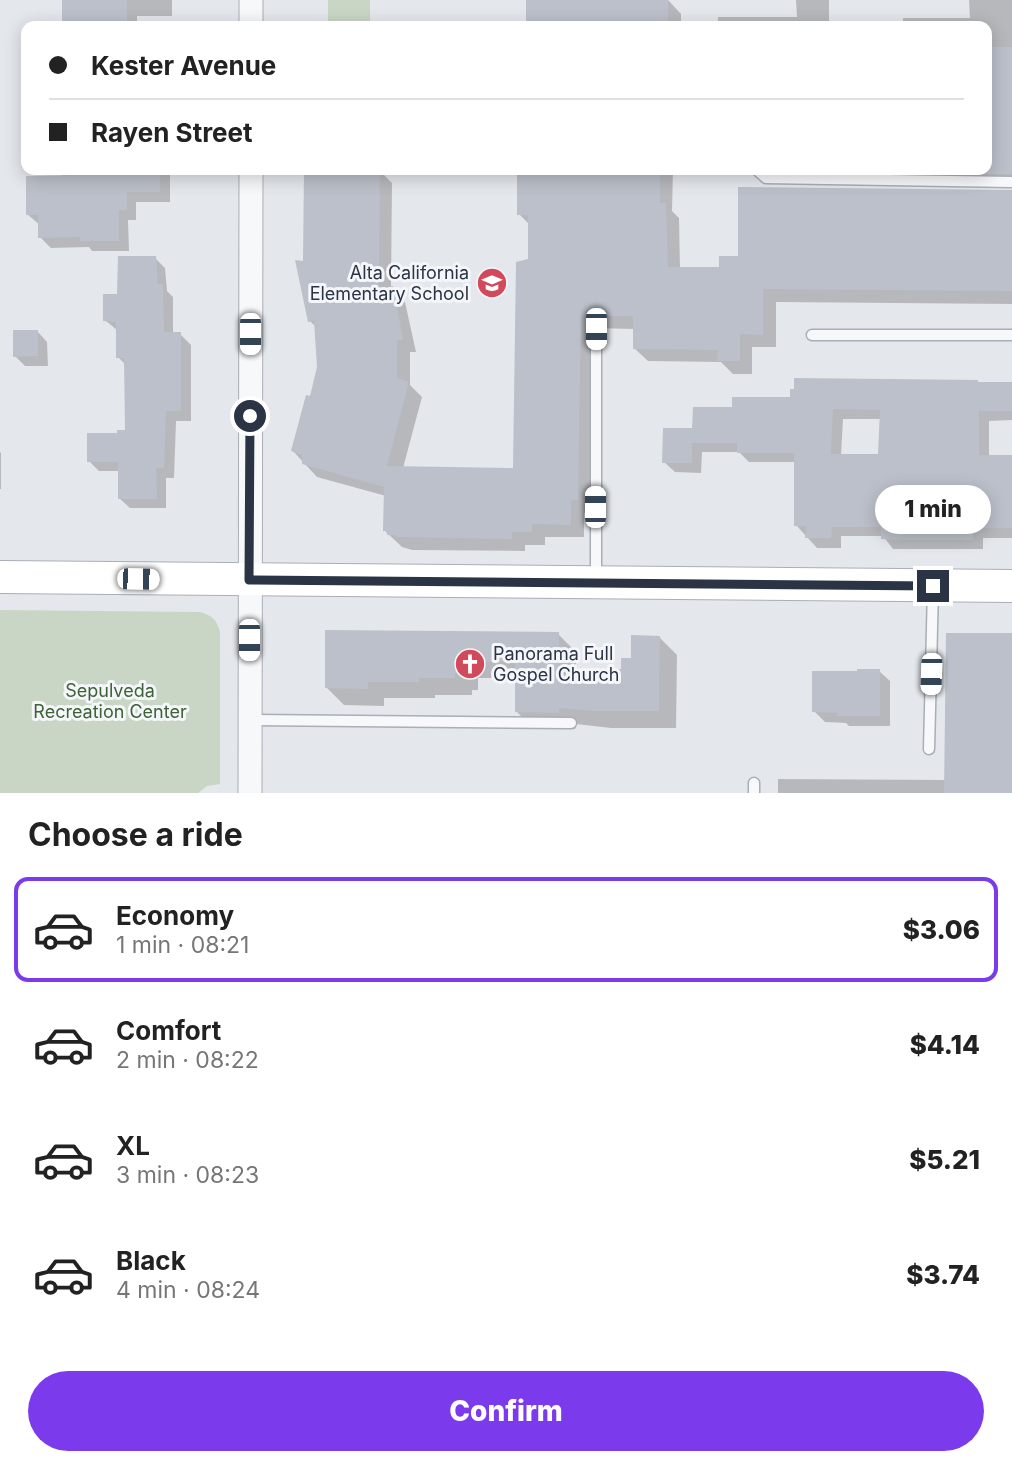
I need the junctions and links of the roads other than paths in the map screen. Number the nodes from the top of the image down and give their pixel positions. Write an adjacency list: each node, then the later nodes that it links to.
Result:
1 (251, 0): 2 (street)
2 (251, 21)
3 (251, 175): 10 (street)
4 (763, 175): 5 (lane)
5 (1012, 182)
6 (596, 329): 11 (lane)
7 (812, 335): 8 (lane)
8 (1012, 335)
9 (0, 577): 10 (street)
10 (249, 580): 11 (street); 14 (street)
11 (596, 583): 12 (street)
12 (933, 586): 13 (street); 16 (lane)
13 (1012, 586)
14 (250, 720): 15 (lane); 17 (street)
15 (572, 723)
16 (929, 749)
17 (250, 793)

